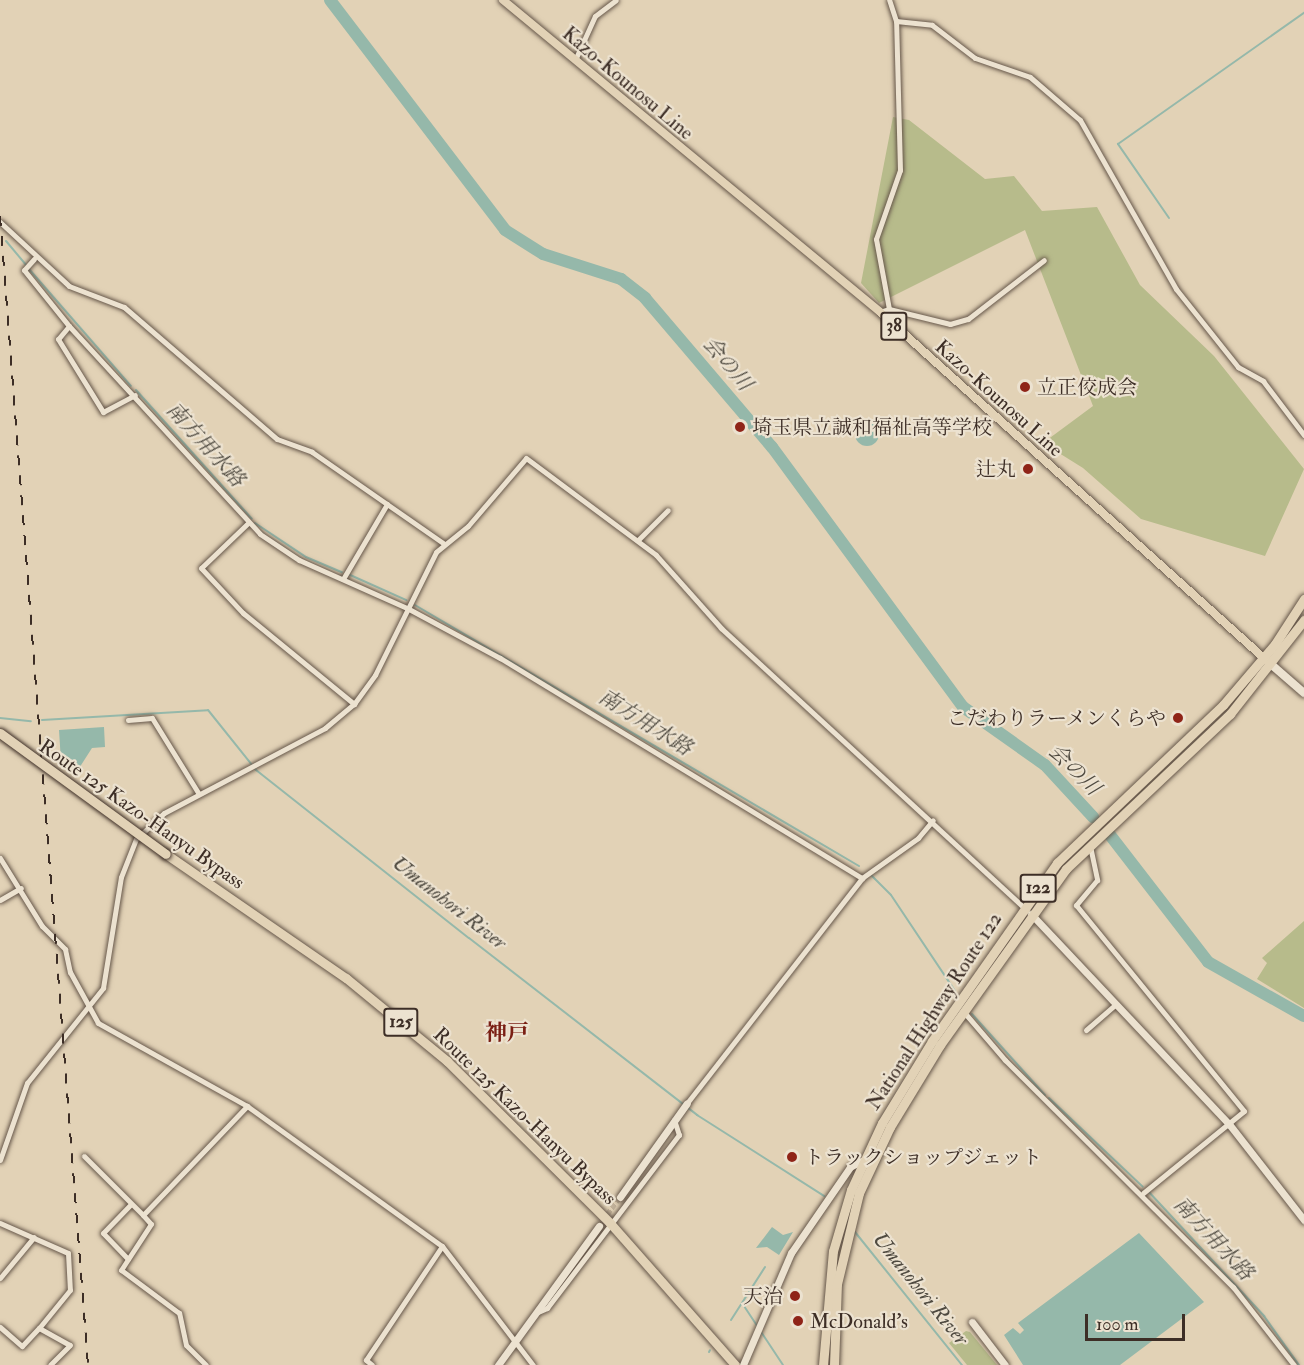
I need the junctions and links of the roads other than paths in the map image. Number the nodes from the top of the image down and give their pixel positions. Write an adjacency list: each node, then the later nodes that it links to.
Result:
1 (503, 0): 5 (main road, Kazo-Kounosu Line / 38)
2 (616, 0): 5 (street)
3 (889, 0): 4 (street)
4 (896, 21): 9 (street); 13 (street)
5 (576, 60): 10 (main road, Kazo-Kounosu Line / 38)
6 (0, 222): 7 (street)
7 (34, 259): 11 (street); 14 (street)
8 (1044, 260): 9 (street)
9 (889, 309): 10 (street)
10 (880, 312): 23 (main road, Kazo-Kounosu Line / 38)
11 (69, 326): 12 (street); 12 (street)
12 (135, 395): 16 (street)
13 (1304, 435)
14 (387, 504): 18 (street); 19 (street)
15 (669, 510): 17 (street)
16 (248, 523): 19 (street); 26 (street)
17 (638, 540): 18 (street); 30 (street)
18 (443, 543): 21 (street)
19 (343, 579): 21 (street)
20 (1304, 599): 23 (highway, National Highway Route 122 / 122)
21 (407, 608): 26 (street); 33 (street)
22 (1304, 620): 24 (highway, National Highway Route 122 / 122)
23 (1264, 658): 24 (main road, Kazo-Kounosu Line / 38); 36 (highway, National Highway Route 122 / 122)
24 (1273, 666): 25 (main road); 31 (highway, National Highway Route 122 / 122)
25 (1304, 693)
26 (354, 704): 29 (street)
27 (128, 720): 29 (street)
28 (0, 733): 55 (highway, Route 125 Kazo-Hanyu Bypass / 125, bridge)
29 (199, 794): 39 (street)
30 (933, 820): 33 (street); 36 (street)
31 (1090, 846): 37 (highway, National Highway Route 122 / 122); 45 (street)
32 (0, 858): 34 (street)
33 (862, 878): 42 (street)
34 (21, 888): 35 (street); 39 (street)
35 (0, 900)
36 (1024, 906): 37 (street); 48 (highway, National Highway Route 122 / 122)
37 (1031, 914): 38 (street); 40 (highway, National Highway Route 122 / 122)
38 (1115, 1005): 41 (street); 45 (street)
39 (89, 1010): 43 (street); 47 (street)
40 (963, 1011): 48 (highway, National Highway Route 122 / 122); 49 (street)
41 (1086, 1030)
42 (687, 1103): 44 (street)
43 (247, 1106): 52 (street); 58 (street)
44 (674, 1120): 50 (street); 55 (street)
45 (1229, 1124): 49 (street); 53 (street)
46 (84, 1156): 51 (street)
47 (0, 1160)
48 (869, 1160): 72 (street); 73 (highway, National Highway Route 122 / 122); 74 (highway, National Highway Route 122 / 122)
49 (1143, 1193): 76 (street)
50 (620, 1197)
51 (131, 1204): 52 (street); 59 (street)
52 (143, 1215): 59 (street)
53 (1304, 1220)
54 (0, 1223): 57 (street)
55 (610, 1223): 61 (street); 71 (highway, Route 125 Kazo-Hanyu Bypass / 125)
56 (599, 1226): 61 (street)
57 (34, 1237): 60 (street); 64 (street)
58 (442, 1246): 65 (street); 68 (street)
59 (128, 1259): 67 (street)
60 (0, 1278)
61 (538, 1312): 65 (street)
62 (972, 1322): 75 (street)
63 (0, 1327): 64 (street)
64 (39, 1328): 66 (street)
65 (515, 1342): 69 (street); 70 (street)
66 (50, 1365)
67 (206, 1365)
68 (372, 1365)
69 (498, 1365)
70 (533, 1365)
71 (735, 1365)
72 (743, 1365)
73 (823, 1365)
74 (834, 1365)
75 (1005, 1365)
76 (1294, 1365)

